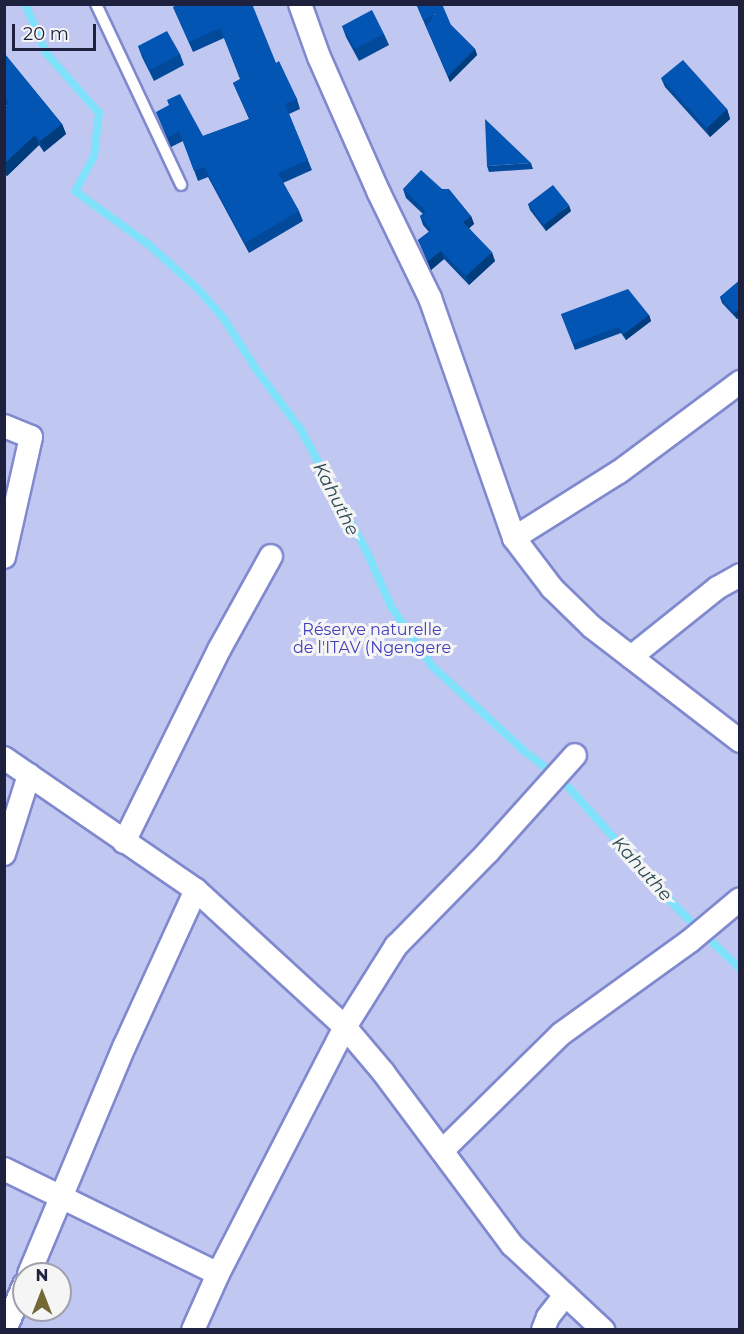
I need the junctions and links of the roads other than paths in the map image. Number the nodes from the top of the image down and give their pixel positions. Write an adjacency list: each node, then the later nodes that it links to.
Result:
1 (96, 4): 3 (lane)
2 (300, 4): 6 (street)
3 (181, 185)
4 (740, 382): 6 (street)
5 (4, 426): 8 (street)
6 (514, 538): 10 (street)
7 (271, 556): 15 (street)
8 (4, 557)
9 (740, 575): 10 (street)
10 (631, 657): 11 (street)
11 (740, 741)
12 (575, 755): 19 (street)
13 (4, 758): 14 (street)
14 (29, 775): 15 (street); 16 (street)
15 (124, 842): 17 (street)
16 (4, 854)
17 (196, 890): 19 (street); 22 (street)
18 (740, 899): 20 (street)
19 (345, 1027): 20 (street); 24 (street)
20 (442, 1151): 25 (street)
21 (4, 1169): 22 (street)
22 (62, 1196): 23 (street); 24 (street)
23 (34, 1262)
24 (218, 1274): 28 (street)
25 (565, 1295): 29 (street); 30 (street)
26 (12, 1311): 27 (street)
27 (4, 1329)
28 (193, 1329)
29 (543, 1329)
30 (603, 1329)

